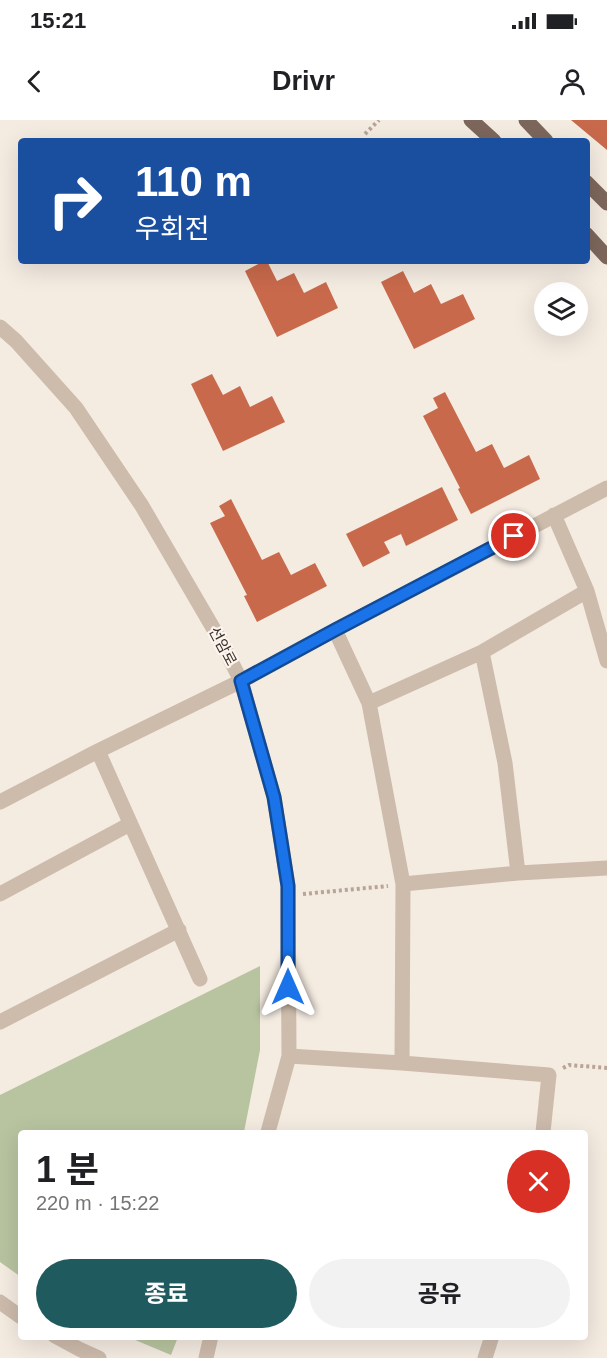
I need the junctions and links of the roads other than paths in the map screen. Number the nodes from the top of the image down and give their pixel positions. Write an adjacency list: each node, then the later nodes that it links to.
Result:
1 (471, 120): 3 (main road)
2 (526, 120): 4 (main road)
3 (491, 138)
4 (543, 138)
5 (590, 186): 6 (main road)
6 (607, 203)
7 (590, 238): 8 (main road)
8 (607, 257)
9 (0, 327): 16 (street, 선암로)
10 (607, 488): 11 (street)
11 (554, 515): 12 (street); 13 (street)
12 (587, 591): 14 (street); 15 (street)
13 (335, 630): 16 (street); 17 (street)
14 (482, 652): 17 (street); 22 (street)
15 (607, 661)
16 (241, 681): 18 (street); 28 (street, 선암로)
17 (369, 703): 23 (street)
18 (98, 751): 19 (street); 20 (street)
19 (0, 802)
20 (130, 824): 24 (street); 25 (street)
21 (607, 868): 22 (street)
22 (518, 873): 23 (street)
23 (404, 884): 29 (street)
24 (0, 894)
25 (178, 930): 26 (street); 27 (street)
26 (200, 979)
27 (0, 1022)
28 (289, 1056): 29 (street); 30 (street, 선암로)
29 (402, 1063): 31 (street)
30 (269, 1130)
31 (543, 1130)
32 (0, 1302): 33 (street)
33 (18, 1315)
34 (63, 1340): 37 (street)
35 (211, 1340): 38 (street)
36 (491, 1340): 39 (street)
37 (99, 1358)
38 (206, 1358)
39 (485, 1358)

